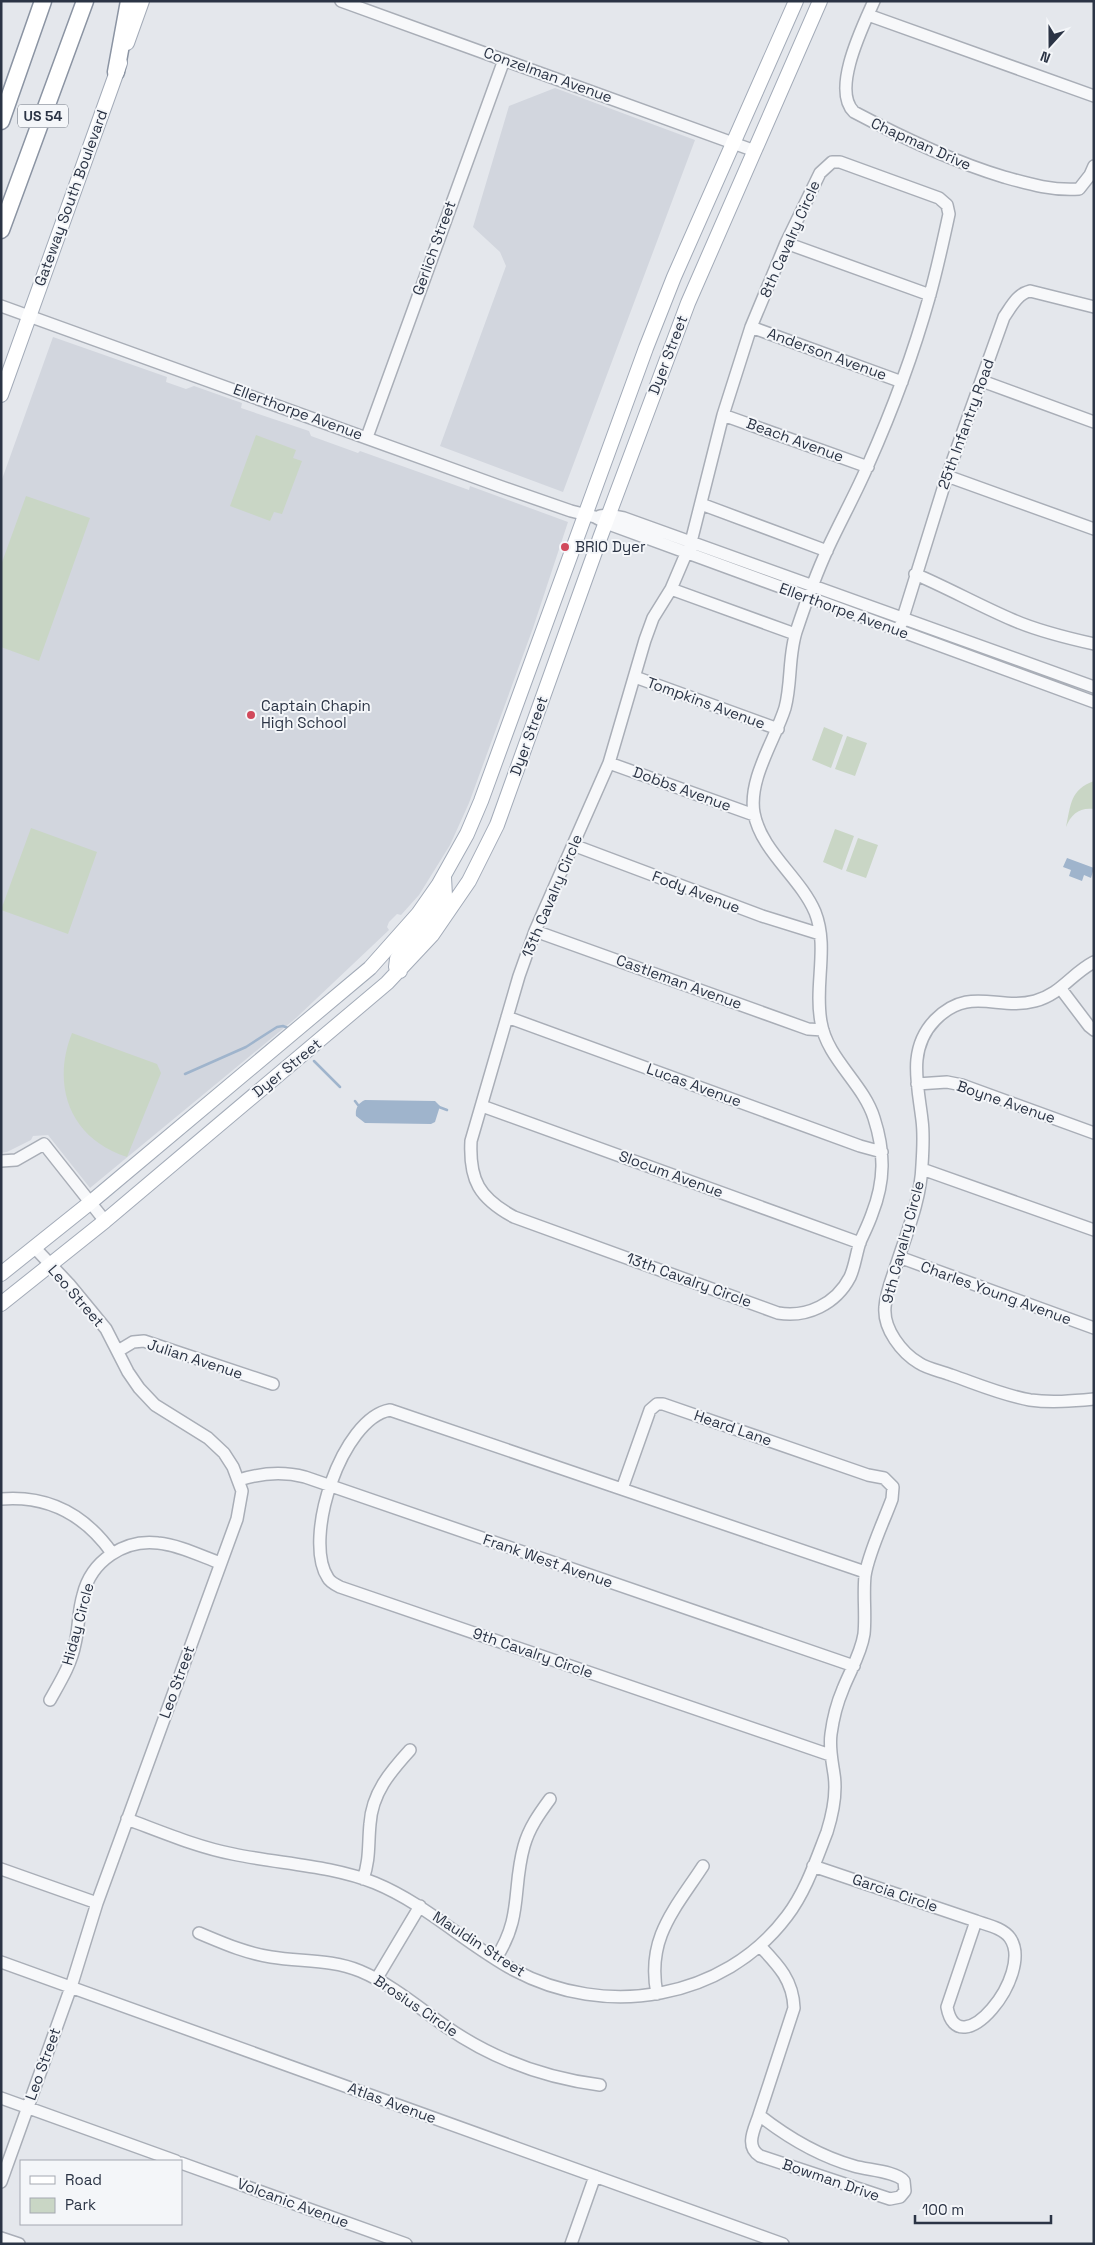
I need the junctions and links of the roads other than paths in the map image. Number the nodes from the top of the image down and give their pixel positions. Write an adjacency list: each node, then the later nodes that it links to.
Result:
1 (42, 1): 13 (highway, US 54)
2 (85, 1): 17 (highway, US 54)
3 (129, 1): 11 (highway)
4 (142, 1): 11 (main road, Gateway South Boulevard)
5 (341, 1): 10 (street, Conzelman Avenue)
6 (796, 1): 14 (main road, Dyer Street)
7 (820, 1): 15 (main road, Dyer Street)
8 (874, 1): 9 (street, Chapman Drive)
9 (868, 15): 12 (street); 16 (street, Chapman Drive)
10 (504, 60): 14 (street, Conzelman Avenue); 29 (street, Gerlich Street)
11 (116, 72): 22 (main road, Gateway South Boulevard)
12 (1094, 96)
13 (1, 121)
14 (734, 142): 15 (street, Conzelman Avenue); 33 (main road, Dyer Street)
15 (755, 151): 33 (main road, Dyer Street)
16 (1094, 166)
17 (1, 230)
18 (786, 242): 19 (street); 19 (street, 8th Cavalry Circle); 23 (street, 8th Cavalry Circle)
19 (930, 295): 25 (street, 8th Cavalry Circle)
20 (1, 306): 22 (street, Ellerthorpe Avenue)
21 (1094, 307): 24 (street, 25th Infantry Road)
22 (29, 316): 26 (main road, Gateway South Boulevard); 29 (street, Ellerthorpe Avenue)
23 (751, 327): 25 (street, Anderson Avenue); 27 (street, 8th Cavalry Circle)
24 (982, 381): 28 (street); 31 (street, 25th Infantry Road)
25 (902, 382): 30 (street, 8th Cavalry Circle)
26 (1, 394)
27 (722, 414): 30 (street, Beach Avenue); 32 (street, 8th Cavalry Circle)
28 (1094, 422)
29 (367, 437): 33 (street, Ellerthorpe Avenue)
30 (868, 467): 36 (street, 8th Cavalry Circle)
31 (947, 476): 34 (street); 37 (street, 25th Infantry Road)
32 (701, 504): 35 (street, 8th Cavalry Circle); 36 (street)
33 (599, 517): 35 (street, Ellerthorpe Avenue); 52 (main road, Dyer Street); 56 (main road, Dyer Street)
34 (1094, 529)
35 (689, 548): 38 (street, Ellerthorpe Avenue); 39 (street, 13th Cavalry Circle); 40 (street, Ellerthorpe Avenue)
36 (826, 551): 38 (street, 8th Cavalry Circle)
37 (915, 574): 41 (street, 25th Infantry Road); 44 (street)
38 (812, 585): 40 (street, 8th Cavalry Circle); 41 (street, Ellerthorpe Avenue)
39 (670, 589): 43 (street); 45 (street, 13th Cavalry Circle)
40 (808, 598): 42 (street, Ellerthorpe Avenue); 43 (street)
41 (903, 618): 42 (street, 25th Infantry Road); 46 (street, Ellerthorpe Avenue)
42 (899, 631): 47 (street, Ellerthorpe Avenue)
43 (795, 634): 48 (street)
44 (1094, 644)
45 (635, 677): 48 (street, Tompkins Avenue); 49 (street, 13th Cavalry Circle)
46 (1094, 687)
47 (1094, 702)
48 (778, 729): 50 (street)
49 (609, 763): 50 (street, Dobbs Avenue); 51 (street, 13th Cavalry Circle)
50 (754, 815): 54 (street, 13th Cavalry Circle)
51 (573, 845): 53 (street, 13th Cavalry Circle); 54 (street, Fody Avenue)
52 (444, 877): 56 (main road); 64 (main road, Dyer Street)
53 (535, 931): 58 (street, 13th Cavalry Circle); 59 (street, Castleman Avenue)
54 (820, 934): 59 (street, 13th Cavalry Circle)
55 (1094, 962): 57 (street, 9th Cavalry Circle)
56 (400, 971): 65 (main road, Dyer Street)
57 (1061, 989): 60 (street); 61 (street, 9th Cavalry Circle)
58 (507, 1017): 62 (street, 13th Cavalry Circle); 66 (street, Lucas Avenue)
59 (823, 1030): 66 (street, 13th Cavalry Circle)
60 (1094, 1030)
61 (917, 1084): 63 (street, Boyne Avenue); 68 (street, 9th Cavalry Circle)
62 (482, 1106): 72 (street, Slocum Avenue); 72 (street, 13th Cavalry Circle)
63 (1094, 1133)
64 (169, 1136): 65 (main road); 69 (main road, Dyer Street)
65 (185, 1152): 70 (main road, Dyer Street)
66 (882, 1152): 72 (street, 13th Cavalry Circle)
67 (1, 1161): 69 (street)
68 (922, 1169): 71 (street); 74 (street, 9th Cavalry Circle)
69 (91, 1202): 70 (street); 73 (main road, Dyer Street)
70 (106, 1220): 75 (main road, Dyer Street)
71 (1094, 1230)
72 (860, 1243)
73 (34, 1246): 75 (street, Leo Street); 76 (main road, Dyer Street)
74 (899, 1257): 78 (street, Charles Young Avenue); 81 (street, 9th Cavalry Circle)
75 (49, 1264): 77 (main road, Dyer Street); 79 (street, Leo Street)
76 (1, 1274)
77 (1, 1304)
78 (1094, 1328)
79 (118, 1351): 80 (street, Julian Avenue); 82 (street, Leo Street)
80 (273, 1384)
81 (1094, 1399)
82 (239, 1480): 83 (street, Frank West Avenue); 88 (street, Leo Street)
83 (329, 1486): 85 (street, 9th Cavalry Circle); 90 (street, Frank West Avenue); 93 (street, 9th Cavalry Circle)
84 (893, 1487): 85 (street, Heard Lane); 89 (street, Mauldin Street)
85 (622, 1489): 89 (street, 9th Cavalry Circle)
86 (1, 1499): 87 (street)
87 (112, 1553): 88 (street); 91 (street, Hiday Circle)
88 (220, 1563): 95 (street, Leo Street)
89 (865, 1572): 90 (street, Mauldin Street)
90 (854, 1666): 93 (street, Mauldin Street)
91 (50, 1700)
92 (410, 1750): 99 (street)
93 (830, 1755): 97 (street, Mauldin Street)
94 (550, 1799): 105 (street)
95 (128, 1819): 99 (street, Mauldin Street); 100 (street, Leo Street)
96 (703, 1866): 109 (street)
97 (813, 1866): 102 (street, Garcia Circle); 104 (street, Mauldin Street)
98 (1, 1869): 100 (street)
99 (363, 1879): 101 (street, Mauldin Street)
100 (97, 1903): 108 (street, Leo Street)
101 (420, 1906): 105 (street, Mauldin Street); 107 (street)
102 (976, 1921): 102 (street, Garcia Circle)
103 (199, 1933): 107 (street, Brosius Circle)
104 (760, 1946): 109 (street, Mauldin Street); 113 (street)
105 (496, 1958): 109 (street, Mauldin Street)
106 (1, 1962): 108 (street, Atlas Avenue)
107 (376, 1978): 110 (street, Brosius Circle)
108 (71, 1987): 112 (street, Leo Street); 116 (street, Atlas Avenue)
109 (656, 1994)
110 (600, 2084)
111 (1, 2098): 112 (street)
112 (28, 2108): 114 (street); 117 (street, Leo Street)
113 (759, 2115): 113 (street, Bowman Drive)
114 (173, 2160)
115 (182, 2163): 121 (street, Volcanic Avenue)
116 (595, 2176): 119 (street, Atlas Avenue); 122 (street)
117 (1, 2182)
118 (1, 2238): 120 (street)
119 (770, 2242): 123 (street, Atlas Avenue)
120 (18, 2244)
121 (406, 2244)
122 (570, 2244)
123 (783, 2244)

